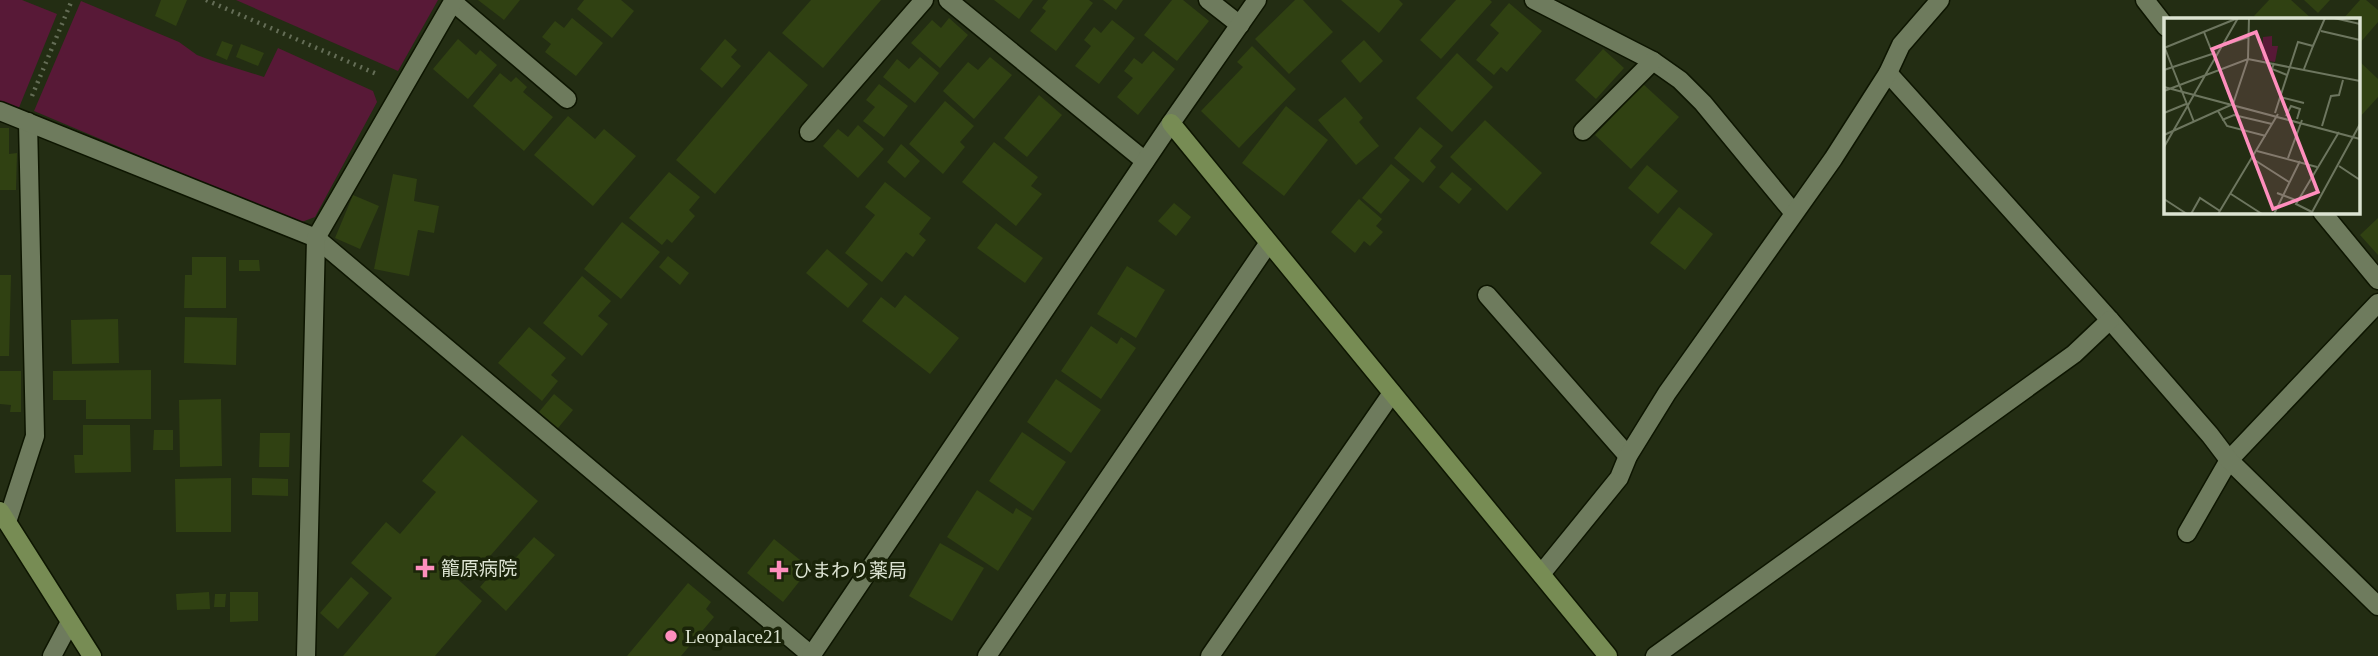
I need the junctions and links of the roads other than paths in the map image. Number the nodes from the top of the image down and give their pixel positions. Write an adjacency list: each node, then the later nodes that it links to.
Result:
1 (924, 0): 18 (street)
2 (1208, 0): 10 (street)
3 (1257, 0): 10 (street)
4 (1534, 0): 11 (street)
5 (1940, 0): 12 (street)
6 (2145, 0): 9 (street)
7 (453, 1): 13 (street); 22 (street)
8 (959, 3): 19 (street)
9 (2164, 24)
10 (1240, 25): 16 (street)
11 (1653, 61): 17 (street); 20 (street)
12 (1888, 73): 20 (street); 27 (street)
13 (567, 99)
14 (0, 111): 15 (street)
15 (28, 122): 22 (street); 31 (street)
16 (1171, 123): 19 (street); 23 (street)
17 (1583, 131)
18 (809, 132)
19 (1145, 161): 39 (street)
20 (1793, 212): 29 (street)
21 (2324, 214): 24 (street)
22 (316, 238): 38 (street); 39 (street)
23 (1268, 244): 28 (street); 40 (street)
24 (2378, 280)
25 (1488, 295): 29 (street)
26 (2378, 303): 30 (street)
27 (2110, 320): 30 (street); 43 (street)
28 (1392, 393): 33 (street); 41 (street)
29 (1628, 456): 33 (street)
30 (2229, 460): 32 (street); 34 (street)
31 (4, 517): 35 (street)
32 (2187, 533)
33 (1541, 574): 42 (street)
34 (2378, 606)
35 (70, 622): 36 (street); 37 (street)
36 (52, 656)
37 (92, 656)
38 (306, 656)
39 (812, 656)
40 (987, 656)
41 (1210, 656)
42 (1608, 656)
43 (1655, 656)

